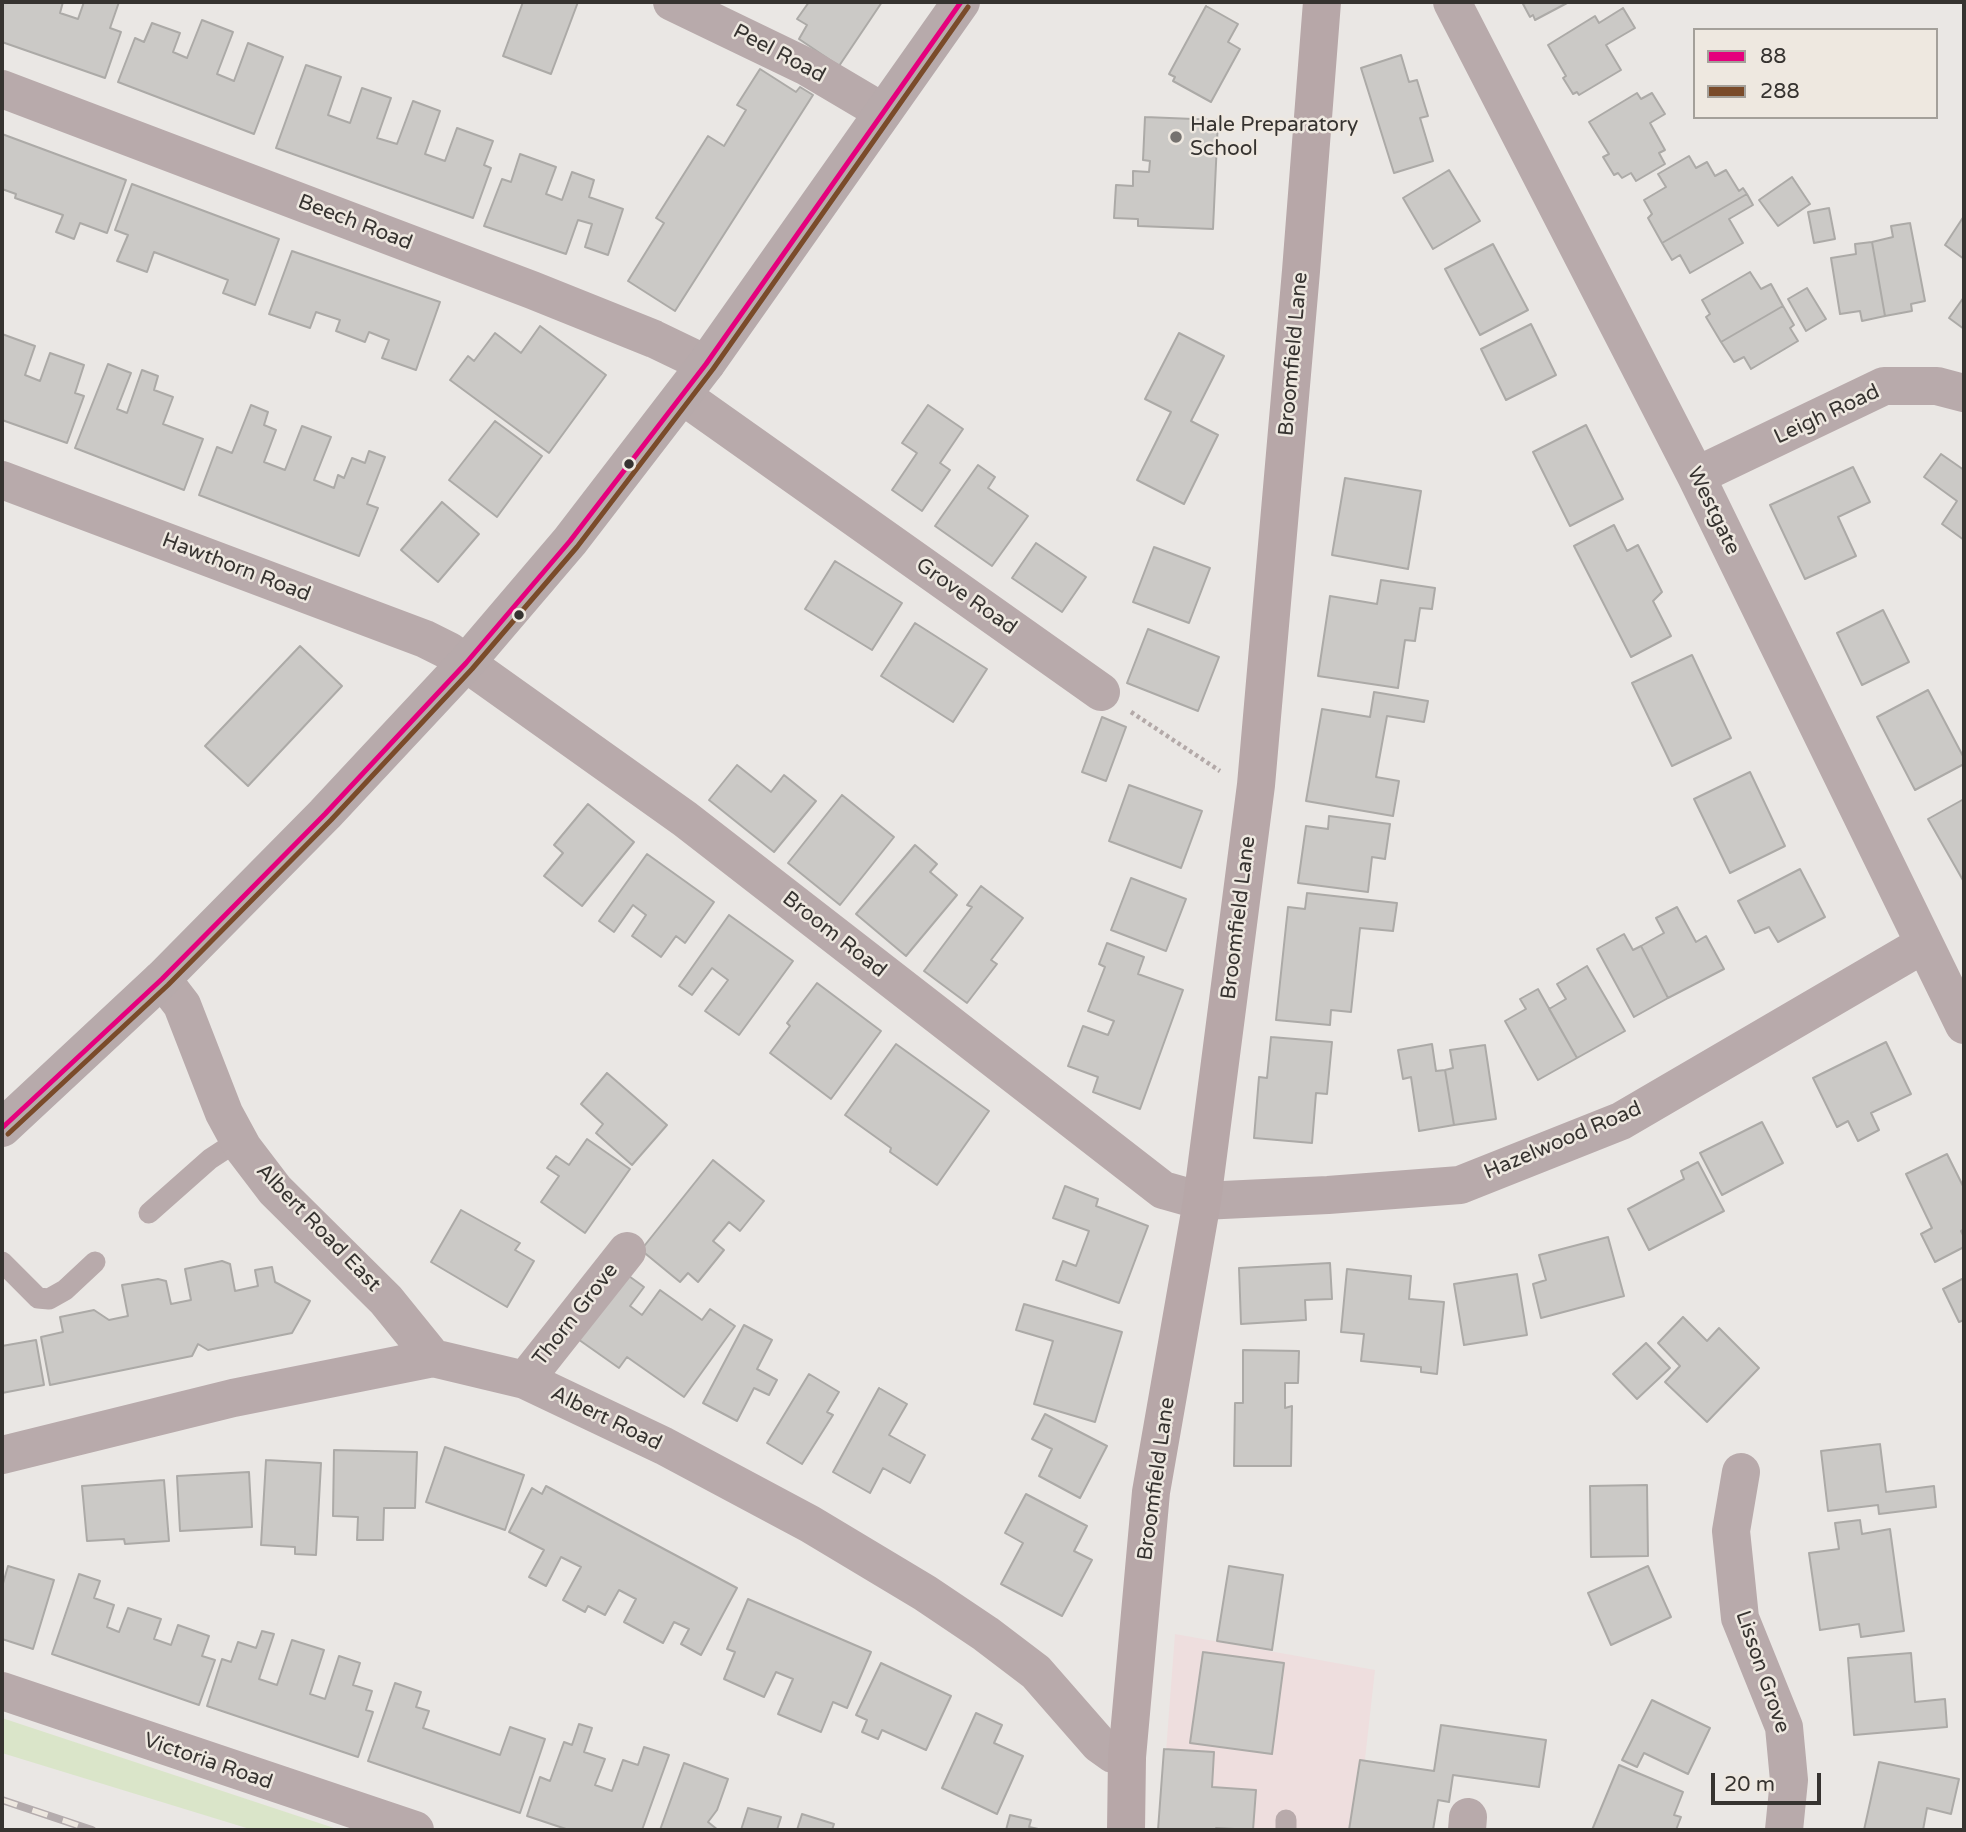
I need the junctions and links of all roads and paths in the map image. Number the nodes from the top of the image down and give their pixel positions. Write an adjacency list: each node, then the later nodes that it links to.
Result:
1 (672, 2): 6 (street, Peel Road)
2 (961, 2): 6 (main road)
3 (1322, 2): 14 (main road, Broomfield Lane)
4 (1452, 2): 10 (street, Westgate)
5 (2, 89): 7 (street, Beech Road)
6 (883, 113): 7 (main road)
7 (706, 364): 9 (main road)
8 (1964, 393): 10 (street, Leigh Road)
9 (683, 396): 12 (main road); 13 (street, Grove Road)
10 (1696, 477): 15 (street, Westgate)
11 (2, 480): 12 (street, Hawthorn Road)
12 (466, 663): 16 (main road); 20 (street, Broom Road)
13 (1101, 692): 14 (path)
14 (1256, 785): 20 (main road, Broomfield Lane)
15 (1924, 944): 17 (street, Westgate); 20 (street, Hazelwood Road)
16 (162, 979): 18 (main road); 19 (street, Albert Road East)
17 (1964, 1024)
18 (2, 1128)
19 (239, 1140): 21 (lane); 25 (street, Albert Road East)
20 (1202, 1201): 30 (main road, Broomfield Lane)
21 (149, 1213)
22 (627, 1251): 26 (street, Thorn Grove)
23 (2, 1262): 24 (lane)
24 (95, 1262)
25 (433, 1357): 26 (street, Albert Road); 27 (street, Albert Road)
26 (525, 1380): 30 (street, Albert Road)
27 (2, 1455)
28 (1741, 1472): 33 (street, Lisson Grove)
29 (2, 1691): 31 (street, Victoria Road)
30 (1127, 1757): 32 (main road, Broomfield Lane)
31 (415, 1830)
32 (1126, 1830)
33 (1784, 1830)

